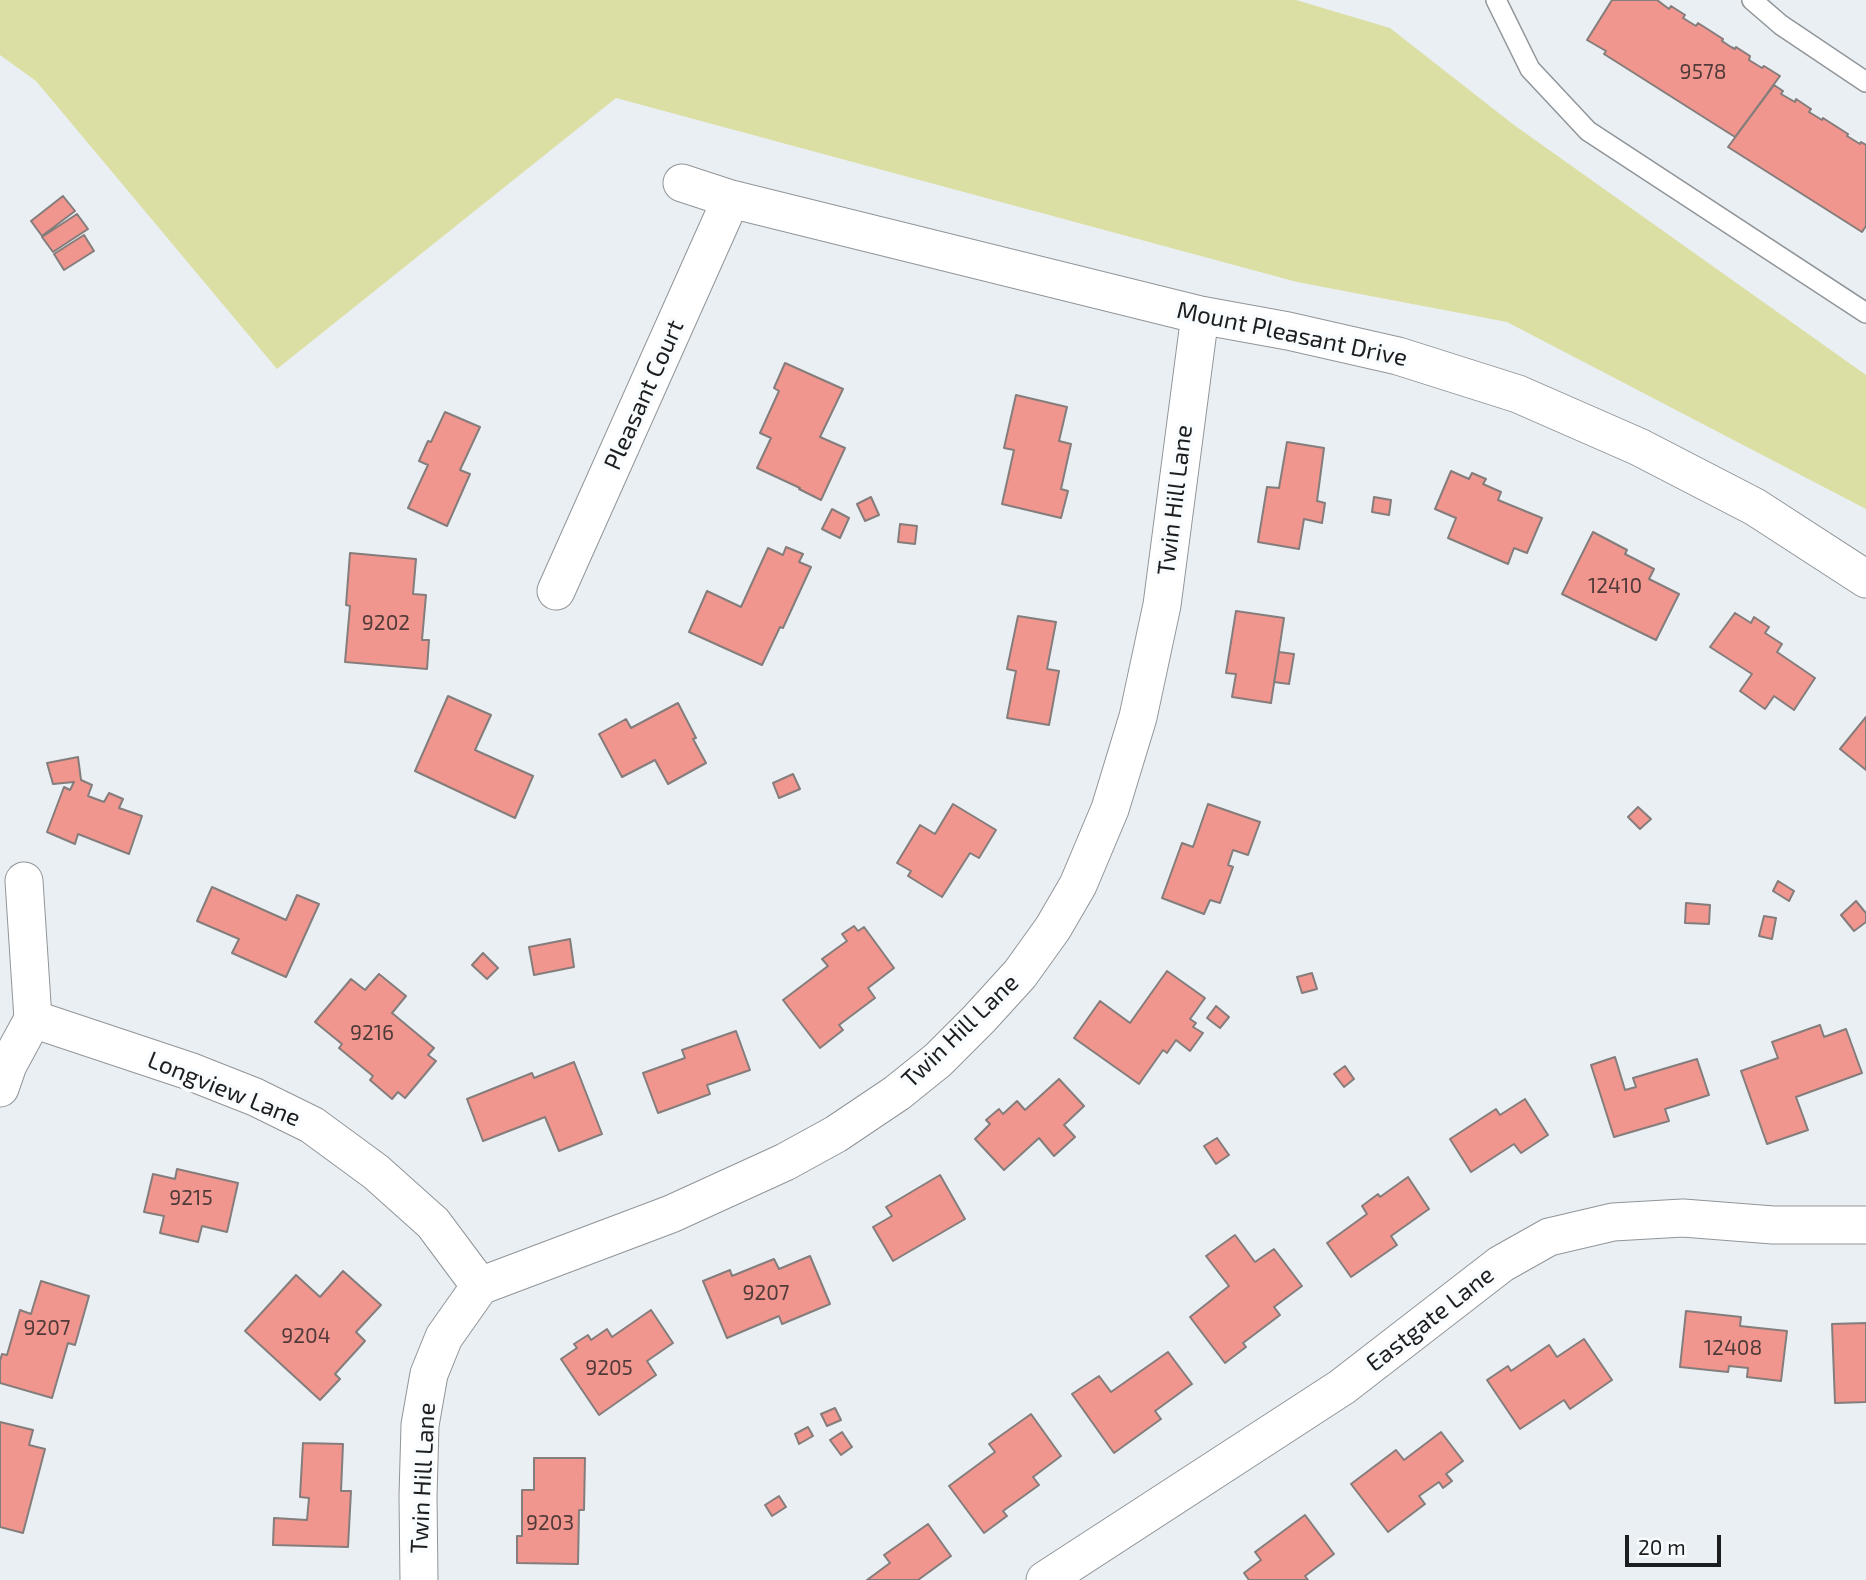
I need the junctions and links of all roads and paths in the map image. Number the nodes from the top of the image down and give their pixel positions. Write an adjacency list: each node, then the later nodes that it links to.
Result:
1 (1496, 0): 6 (lane)
2 (1752, 0): 3 (lane)
3 (1866, 82)
4 (682, 183): 5 (street, Mount Pleasant Drive)
5 (731, 199): 7 (street, Mount Pleasant Drive); 9 (street, Pleasant Court)
6 (1866, 313)
7 (1200, 315): 8 (street, Mount Pleasant Drive); 14 (street, Twin Hill Lane)
8 (1866, 579)
9 (556, 591)
10 (24, 881): 11 (street)
11 (33, 1019): 12 (street); 14 (street, Longview Lane)
12 (0, 1088)
13 (1866, 1225): 16 (street, Eastgate Lane)
14 (480, 1286): 15 (street, Twin Hill Lane)
15 (419, 1580)
16 (1045, 1580)

